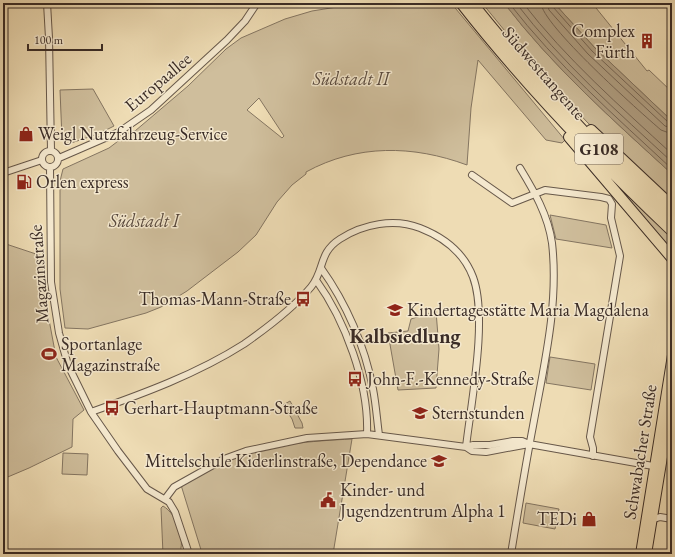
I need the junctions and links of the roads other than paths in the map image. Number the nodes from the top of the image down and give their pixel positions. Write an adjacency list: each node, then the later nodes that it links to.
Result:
1 (47, 3): 7 (street)
2 (257, 3): 8 (street, Europaallee)
3 (461, 3): 6 (highway, Südwesttangente / G108)
4 (472, 3): 5 (highway, Südwesttangente / G108)
5 (531, 74): 15 (highway); 16 (highway, Südwesttangente / G108)
6 (549, 107): 17 (highway, Südwesttangente / G108); 18 (highway)
7 (51, 151): 8 (street); 9 (street)
8 (59, 158): 10 (street)
9 (42, 160): 10 (street); 12 (street)
10 (50, 167): 24 (street, Magazinstraße)
11 (520, 168): 14 (street)
12 (3, 173)
13 (472, 175): 14 (street)
14 (536, 194): 27 (street); 29 (street)
15 (672, 206)
16 (672, 219)
17 (672, 231)
18 (668, 251): 19 (highway)
19 (672, 258)
20 (321, 268): 21 (street); 26 (street); 28 (street)
21 (316, 280): 24 (street); 25 (street)
22 (672, 360): 30 (main road, Schwabacher Straße)
23 (672, 402): 32 (main road, Schwabacher Straße)
24 (91, 412): 31 (street, Magazinstraße)
25 (367, 434): 26 (street); 31 (street)
26 (379, 435): 28 (street)
27 (529, 444): 28 (street); 29 (street); 36 (street)
28 (466, 447)
29 (593, 456): 30 (street)
30 (653, 466): 34 (main road, Schwabacher Straße)
31 (164, 498): 35 (street, Magazinstraße)
32 (653, 518): 33 (street); 34 (street); 38 (main road, Schwabacher Straße)
33 (672, 519)
34 (644, 526): 37 (main road, Schwabacher Straße)
35 (189, 554)
36 (511, 554)
37 (640, 554)
38 (647, 554)

